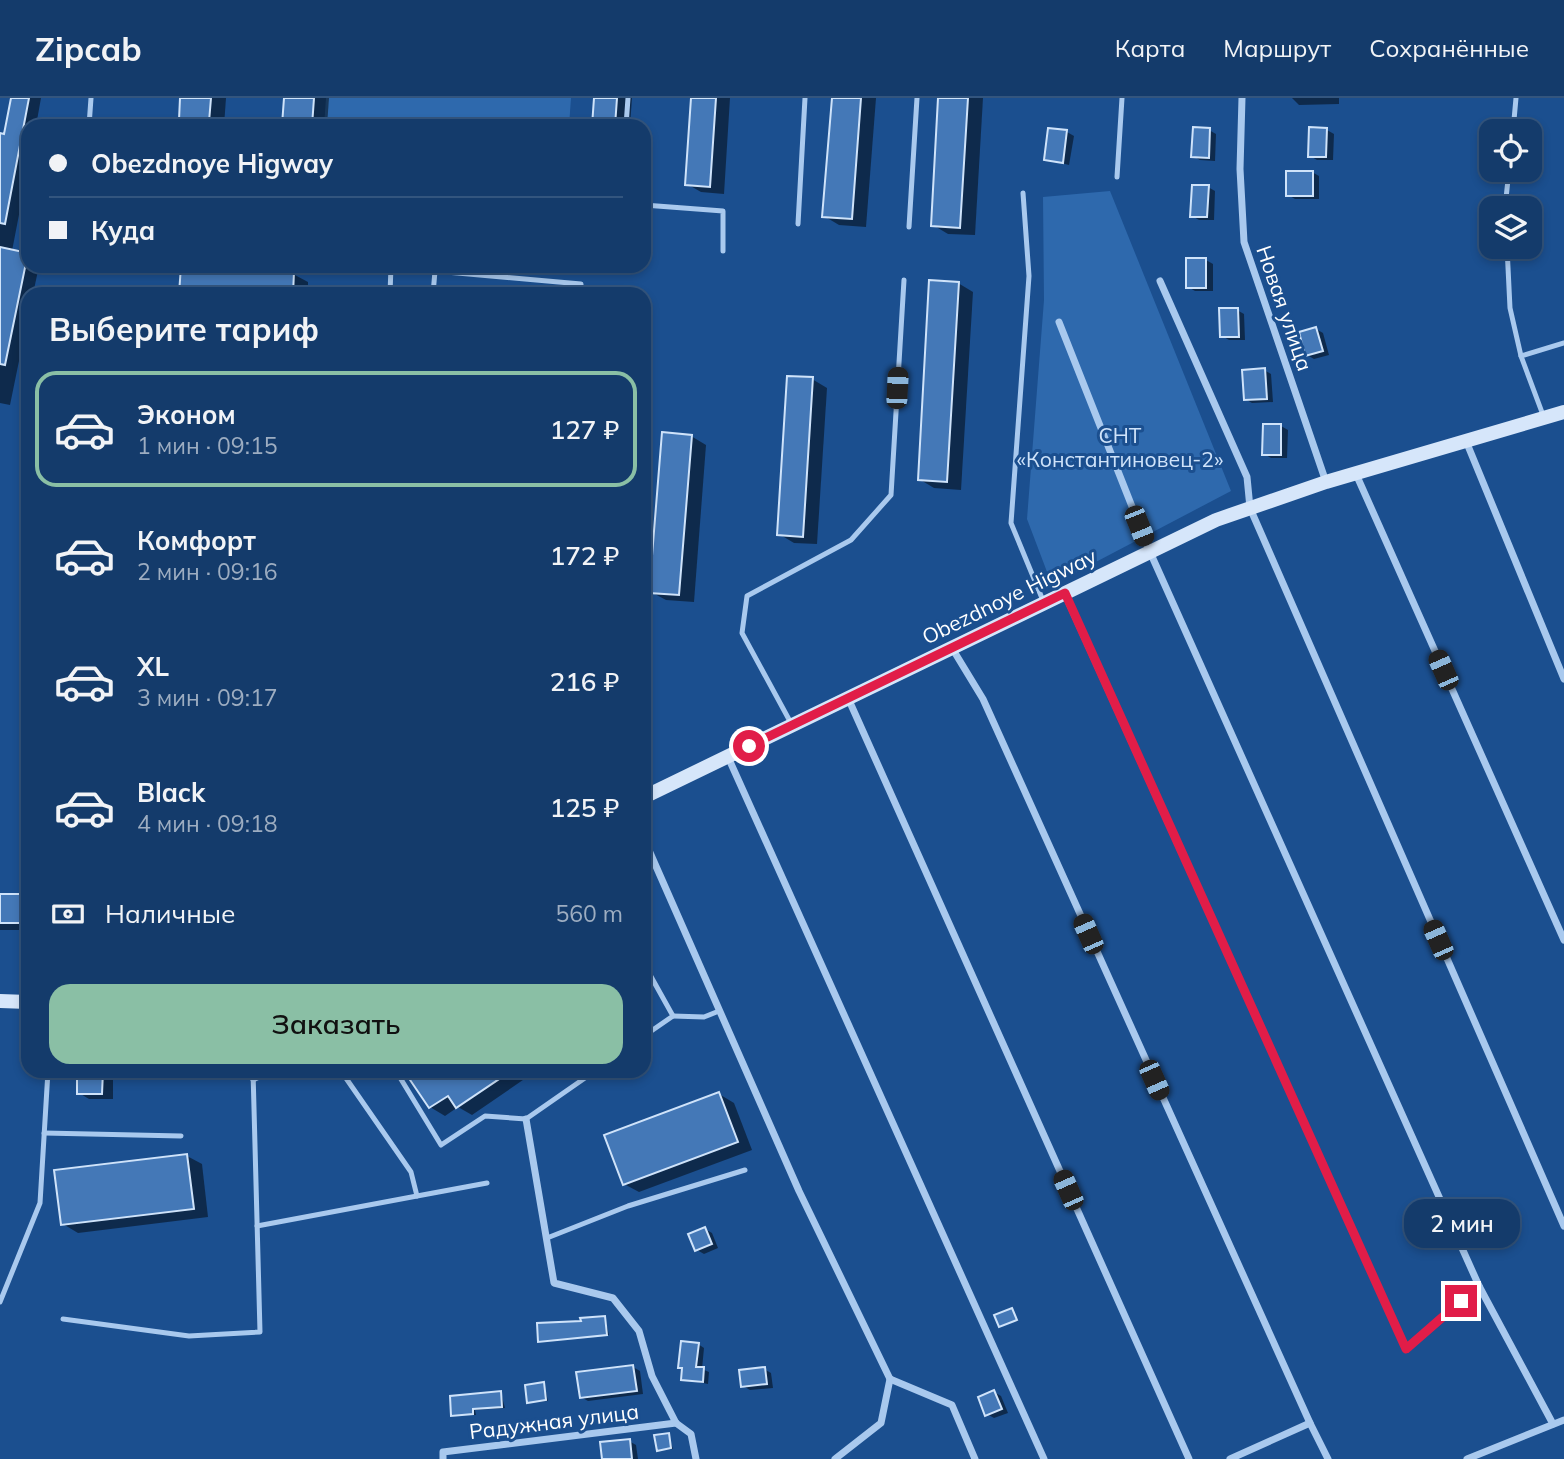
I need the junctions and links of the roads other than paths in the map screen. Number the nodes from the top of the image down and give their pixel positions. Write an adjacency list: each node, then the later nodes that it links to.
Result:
1 (91, 98): 8 (lane)
2 (628, 98): 9 (lane)
3 (805, 98): 14 (lane)
4 (917, 98): 15 (lane)
5 (1122, 98): 11 (lane)
6 (1242, 98): 29 (street, Новая улица)
7 (1516, 98): 10 (lane)
8 (90, 119)
9 (626, 119)
10 (1514, 119)
11 (1117, 177)
12 (1023, 193): 33 (lane)
13 (651, 206): 16 (lane)
14 (798, 224)
15 (909, 227)
16 (723, 251)
17 (1508, 259): 24 (lane)
18 (458, 273): 21 (lane)
19 (904, 280): 37 (lane)
20 (1160, 281): 30 (street)
21 (582, 287)
22 (1059, 322): 31 (street)
23 (1564, 343): 24 (lane)
24 (1521, 356): 26 (lane)
25 (1564, 412): 26 (main road, Obezdnoye Higway)
26 (1544, 418): 27 (main road, Obezdnoye Higway)
27 (1466, 441): 28 (main road, Obezdnoye Higway); 35 (street)
28 (1355, 473): 29 (main road, Obezdnoye Higway); 41 (street)
29 (1326, 482): 30 (main road, Obezdnoye Higway)
30 (1250, 508): 31 (main road, Obezdnoye Higway); 61 (street)
31 (1150, 552): 32 (main road, Obezdnoye Higway); 63 (street)
32 (1065, 593): 33 (main road, Obezdnoye Higway); 63 (street)
33 (1044, 603): 34 (main road, Obezdnoye Higway)
34 (952, 648): 36 (main road, Obezdnoye Higway); 69 (street)
35 (1564, 679)
36 (848, 698): 37 (main road, Obezdnoye Higway); 76 (street)
37 (792, 725): 38 (main road, Obezdnoye Higway)
38 (727, 756): 39 (main road, Obezdnoye Higway); 75 (street)
39 (651, 794)
40 (651, 855): 45 (street)
41 (1564, 940)
42 (651, 977): 46 (lane)
43 (0, 1001): 44 (main road)
44 (21, 1002)
45 (719, 1011): 46 (lane); 66 (street)
46 (673, 1016): 47 (lane)
47 (651, 1031)
48 (48, 1078): 55 (lane)
49 (257, 1078): 53 (lane)
50 (346, 1078): 59 (lane)
51 (400, 1078): 54 (lane)
52 (585, 1078): 54 (lane)
53 (253, 1080): 60 (lane)
54 (526, 1119): 62 (street)
55 (44, 1133): 56 (lane); 64 (lane)
56 (181, 1136)
57 (745, 1170): 62 (lane)
58 (486, 1183): 59 (lane)
59 (418, 1196): 60 (lane)
60 (257, 1226): 65 (lane)
61 (1564, 1226)
62 (547, 1238): 68 (street)
63 (1479, 1286): 70 (street)
64 (0, 1302)
65 (63, 1319)
66 (890, 1379): 73 (street); 74 (street)
67 (1564, 1420): 70 (street)
68 (676, 1423): 71 (street, Радужная улица); 72 (street)
69 (1310, 1423): 77 (street); 78 (street)
70 (1553, 1424): 79 (street)
71 (443, 1459)
72 (696, 1459)
73 (835, 1459)
74 (975, 1459)
75 (1044, 1459)
76 (1189, 1459)
77 (1230, 1459)
78 (1328, 1459)
79 (1467, 1459)

